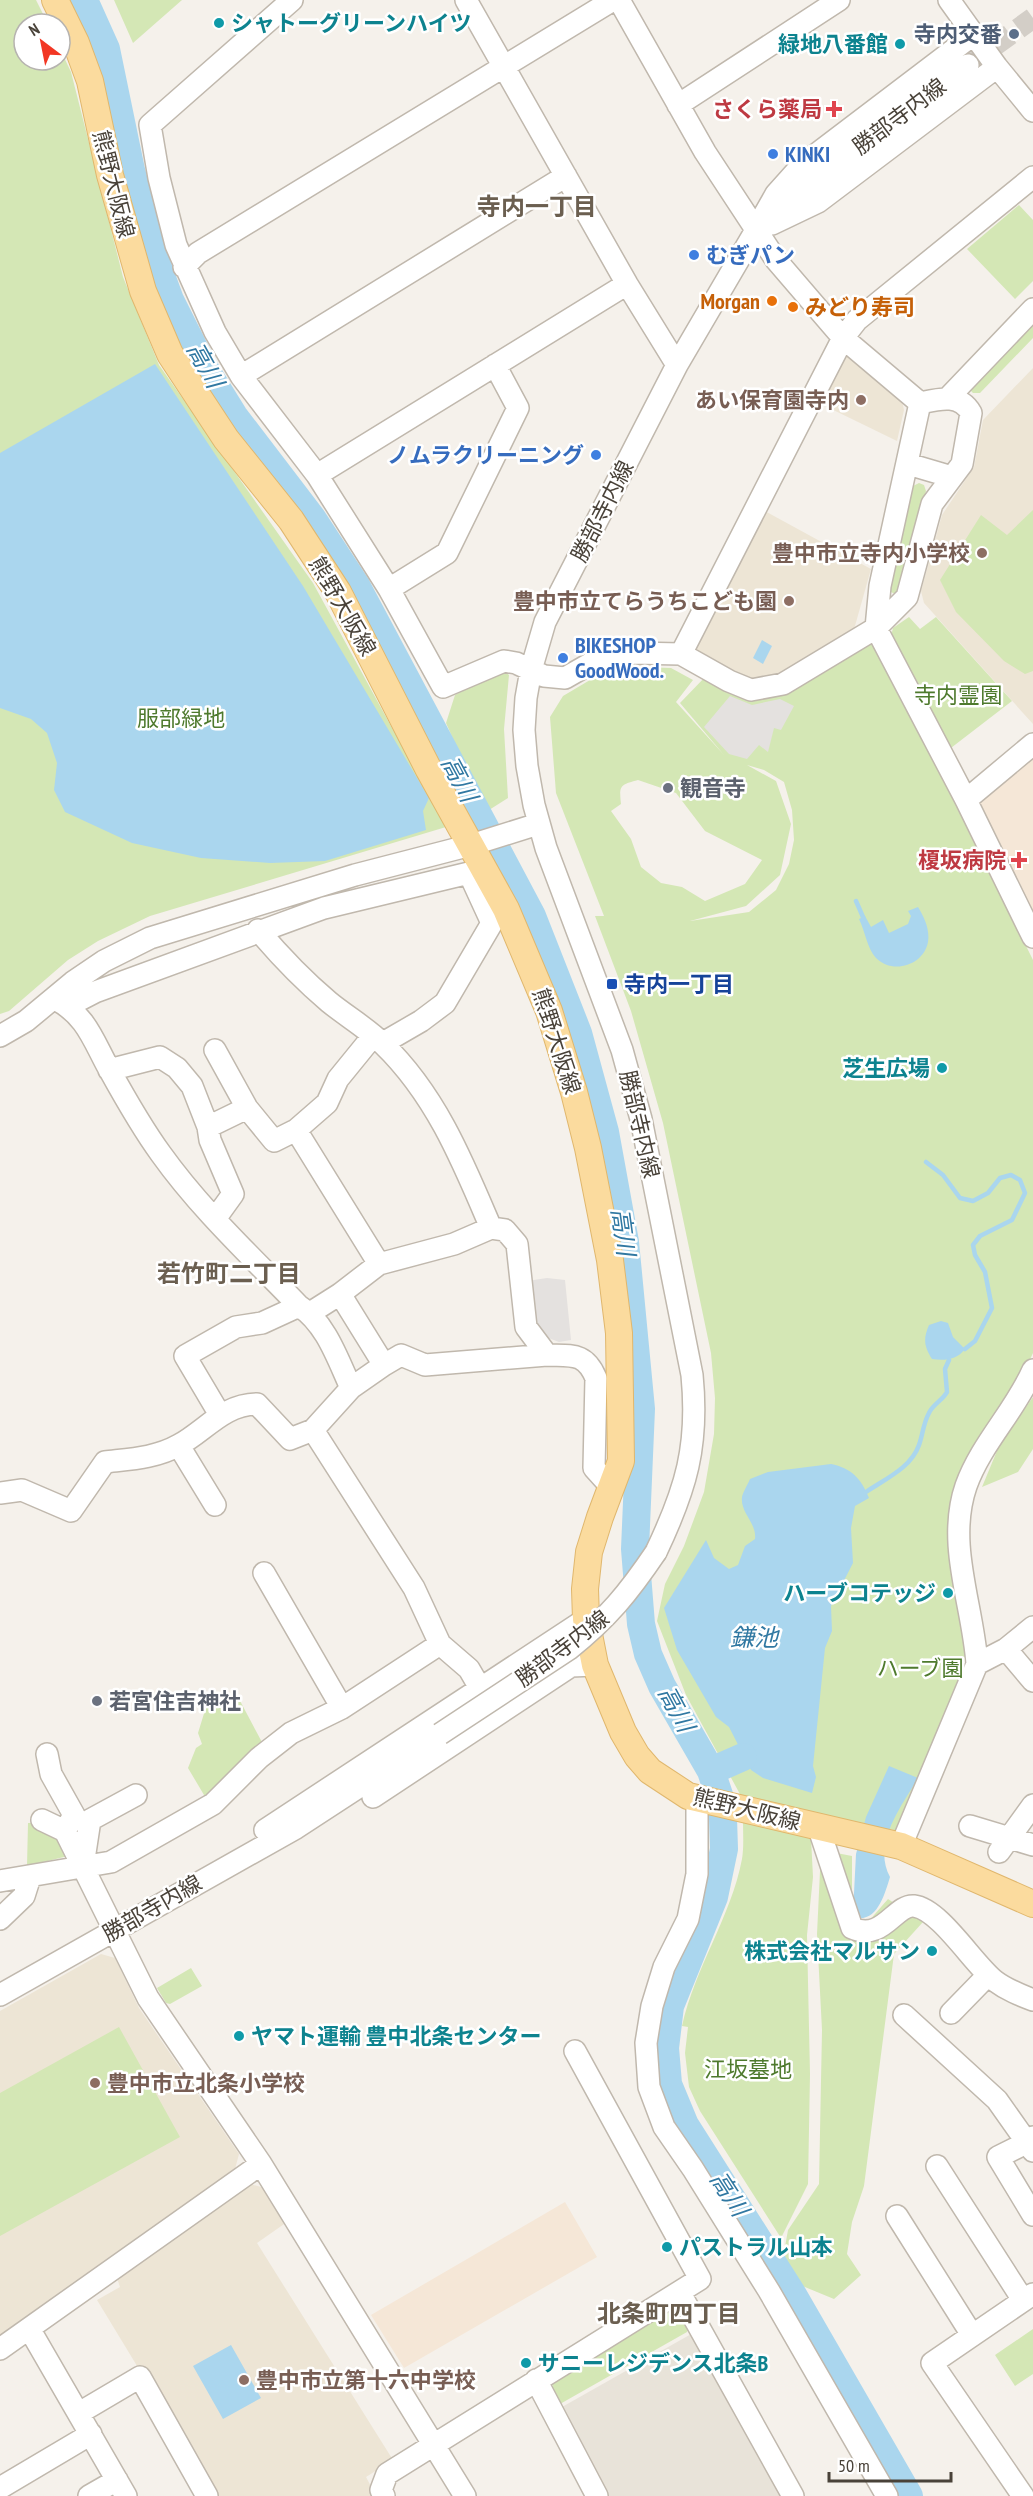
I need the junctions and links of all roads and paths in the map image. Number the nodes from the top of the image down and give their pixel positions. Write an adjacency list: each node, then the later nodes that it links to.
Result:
1 (55, 0): 36 (main road, 熊野大阪線)
2 (292, 0): 17 (street)
3 (466, 0): 10 (street)
4 (613, 0): 10 (street)
5 (619, 0): 12 (street)
6 (839, 0): 12 (street)
7 (949, 0): 8 (street)
8 (973, 35): 11 (street); 16 (street)
9 (968, 65): 16 (street, 勝部寺内線)
10 (504, 66): 14 (street); 17 (street)
11 (997, 67): 13 (street); 16 (street)
12 (678, 105): 16 (street)
13 (1033, 111)
14 (566, 176): 18 (street); 23 (street)
15 (1033, 177): 20 (street)
16 (756, 230): 20 (street); 22 (street, 勝部寺内線)
17 (184, 267): 23 (street)
18 (627, 284): 21 (street); 22 (street)
19 (1033, 309): 24 (street)
20 (843, 338): 25 (street); 31 (street)
21 (495, 365): 27 (street); 29 (street)
22 (676, 365): 32 (street, 勝部寺内線)
23 (241, 376): 27 (street)
24 (948, 398): 25 (street); 28 (street)
25 (920, 403): 26 (street)
26 (908, 464): 28 (street); 30 (street)
27 (317, 475): 29 (street)
28 (952, 477): 30 (street)
29 (389, 589): 32 (street)
30 (876, 628): 31 (street); 34 (street)
31 (681, 654): 32 (street)
32 (531, 670): 35 (street, 勝部寺内線)
33 (1033, 744): 34 (street)
34 (966, 800): 40 (street)
35 (538, 824): 36 (street); 86 (street, 勝部寺内線, bridge)
36 (471, 845): 37 (street); 61 (main road, 熊野大阪線)
37 (355, 875): 38 (street); 41 (street)
38 (359, 900): 39 (street); 43 (street)
39 (258, 930): 41 (street); 43 (street)
40 (1033, 938)
41 (61, 1002): 42 (street); 45 (street)
42 (0, 1036)
43 (378, 1040): 48 (street); 50 (street)
44 (215, 1050): 46 (street)
45 (109, 1070): 47 (street); 49 (street)
46 (248, 1108): 47 (street); 48 (street)
47 (208, 1127): 49 (street)
48 (296, 1130): 51 (street)
49 (214, 1219): 53 (street)
50 (491, 1228): 51 (street); 54 (street)
51 (379, 1264): 52 (street)
52 (340, 1294): 53 (street); 55 (street)
53 (304, 1310): 57 (street); 58 (street)
54 (547, 1355): 55 (street); 61 (street)
55 (384, 1365): 57 (street)
56 (1033, 1370): 69 (street)
57 (351, 1388): 59 (street)
58 (220, 1415): 59 (street); 60 (street)
59 (313, 1430): 67 (street)
60 (179, 1446): 62 (street); 63 (street)
61 (612, 1488): 65 (main road, 熊野大阪線)
62 (0, 1493)
63 (215, 1505)
64 (264, 1573): 73 (street)
65 (586, 1619): 70 (main road, 熊野大阪線); 72 (street)
66 (1033, 1627): 68 (street)
67 (440, 1644): 72 (street); 73 (street)
68 (1006, 1648): 69 (street); 71 (street)
69 (977, 1664): 83 (street)
70 (595, 1665): 76 (main road, 熊野大阪線); 86 (street)
71 (1033, 1681)
72 (480, 1688): 86 (street)
73 (342, 1708): 85 (street)
74 (47, 1754): 81 (street)
75 (135, 1795): 85 (street)
76 (702, 1801): 79 (main road, 熊野大阪線); 121 (street)
77 (1033, 1805): 82 (street)
78 (42, 1820): 81 (street)
79 (818, 1826): 83 (main road, 熊野大阪線); 92 (street)
80 (970, 1826): 82 (street)
81 (65, 1832): 85 (street)
82 (1005, 1844): 84 (street)
83 (897, 1845): 89 (main road, 熊野大阪線)
84 (1033, 1845)
85 (83, 1866): 87 (street); 91 (street)
86 (214, 1872): 91 (street, 勝部寺内線)
87 (30, 1877): 88 (street); 90 (street)
88 (0, 1881)
89 (1033, 1904)
90 (0, 1919)
91 (114, 1930): 93 (street, 勝部寺内線); 99 (street)
92 (988, 1975): 94 (street); 95 (street)
93 (0, 1995)
94 (1033, 2000)
95 (951, 2013)
96 (908, 2025): 98 (street)
97 (575, 2051): 103 (street)
98 (1031, 2144): 101 (street)
99 (261, 2164): 105 (street); 111 (street)
100 (937, 2166): 104 (street)
101 (1033, 2215)
102 (907, 2221): 106 (street)
103 (680, 2293): 108 (street); 120 (street)
104 (1028, 2297): 106 (street)
105 (30, 2330): 107 (street); 109 (street)
106 (972, 2335): 114 (street)
107 (0, 2349)
108 (536, 2380): 111 (street); 119 (street)
109 (79, 2413): 110 (street); 116 (street)
110 (91, 2434): 112 (street); 113 (street)
111 (433, 2445): 117 (street); 118 (street)
112 (0, 2488)
113 (121, 2488): 115 (street)
114 (1026, 2492)
115 (89, 2496)
116 (207, 2496)
117 (384, 2496)
118 (465, 2496)
119 (597, 2496)
120 (794, 2496)
121 (887, 2496)

